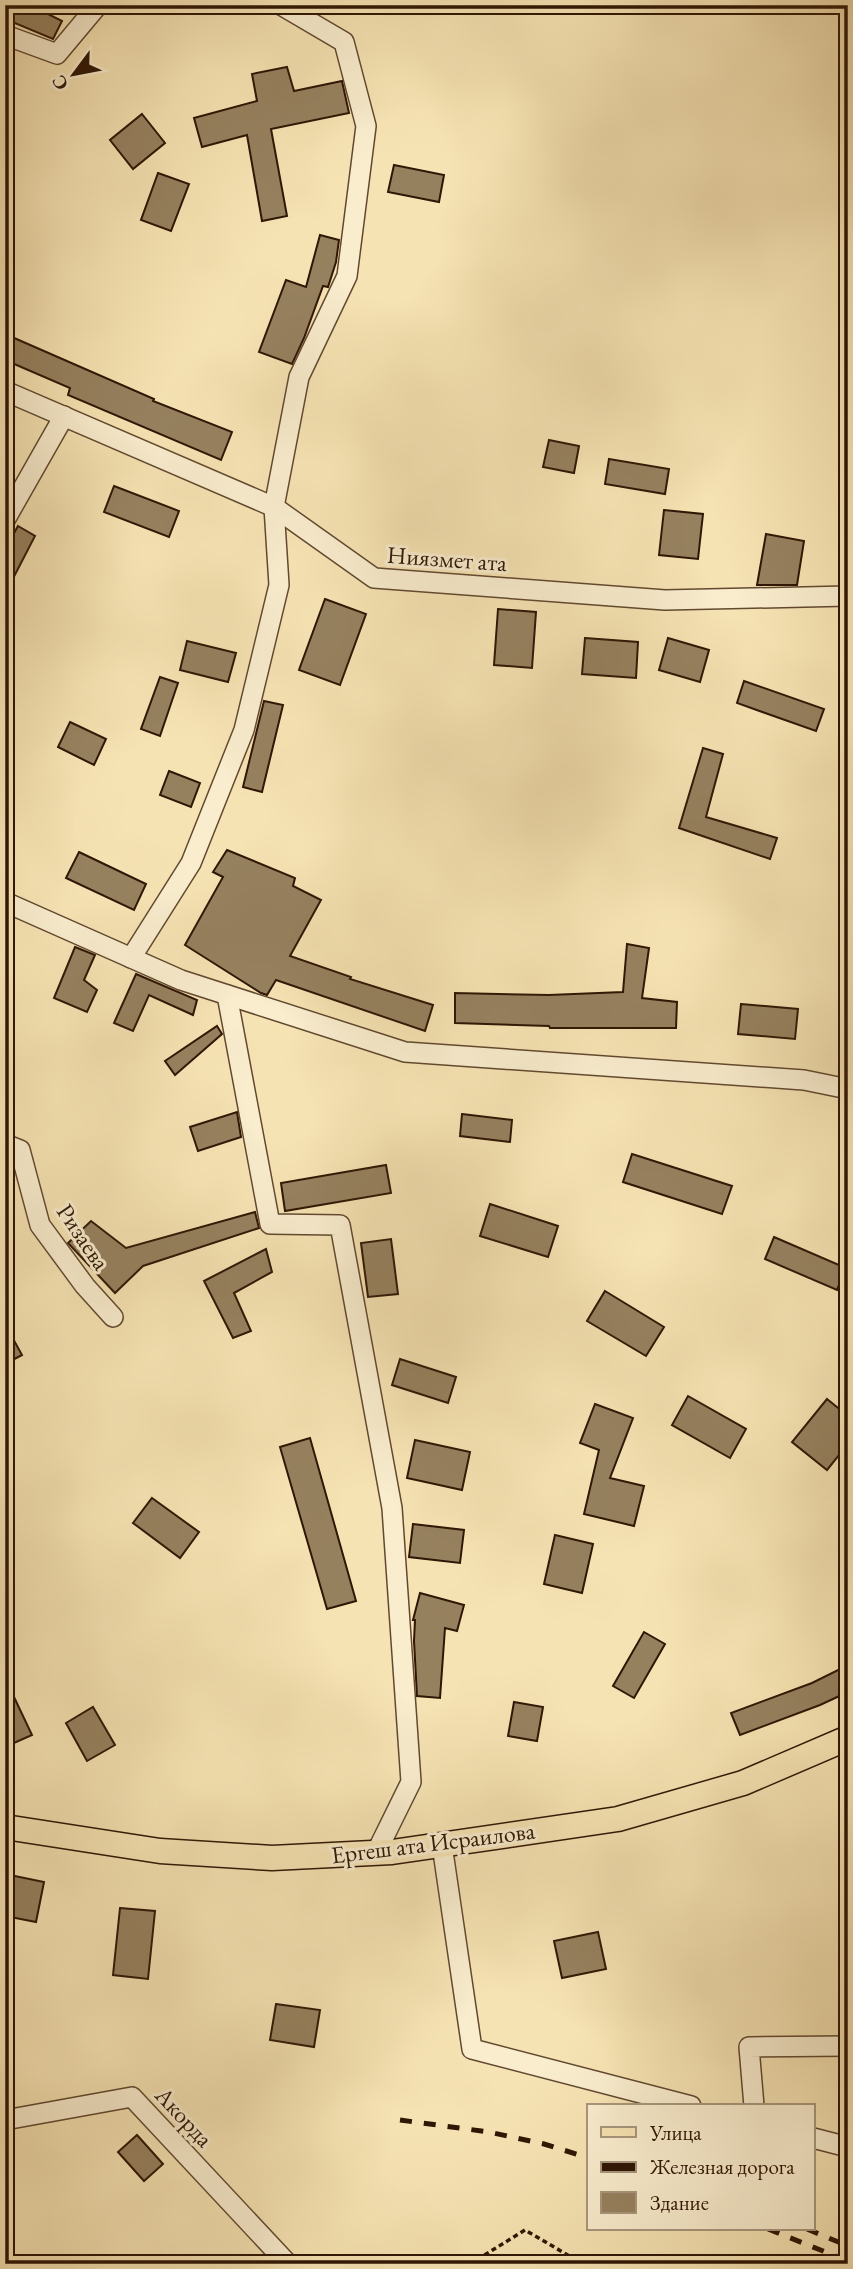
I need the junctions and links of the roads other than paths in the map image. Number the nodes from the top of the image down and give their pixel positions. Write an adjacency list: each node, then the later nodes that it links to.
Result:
1 (98, 5): 3 (street)
2 (281, 5): 6 (street)
3 (5, 35)
4 (5, 391): 5 (street, Ниязмет ата)
5 (64, 416): 6 (street, Ниязмет ата); 7 (street)
6 (274, 507): 8 (street, Ниязмет ата); 10 (street)
7 (5, 520)
8 (848, 596)
9 (5, 902): 10 (street)
10 (131, 958): 11 (street)
11 (227, 995): 12 (street); 18 (street)
12 (848, 1089)
13 (5, 1144): 14 (street, Ризаева)
14 (113, 1317)
15 (848, 1738): 17 (main road, Ергеш ата Исраилова)
16 (5, 1826): 18 (main road, Ергеш ата Исраилова)
17 (442, 1845): 18 (main road, Ергеш ата Исраилова); 20 (street)
18 (376, 1853)
19 (848, 2046): 21 (street)
20 (683, 2104)
21 (754, 2104)
22 (5, 2120): 25 (street, Акорда)
23 (814, 2138): 24 (street)
24 (848, 2147)
25 (288, 2264)

